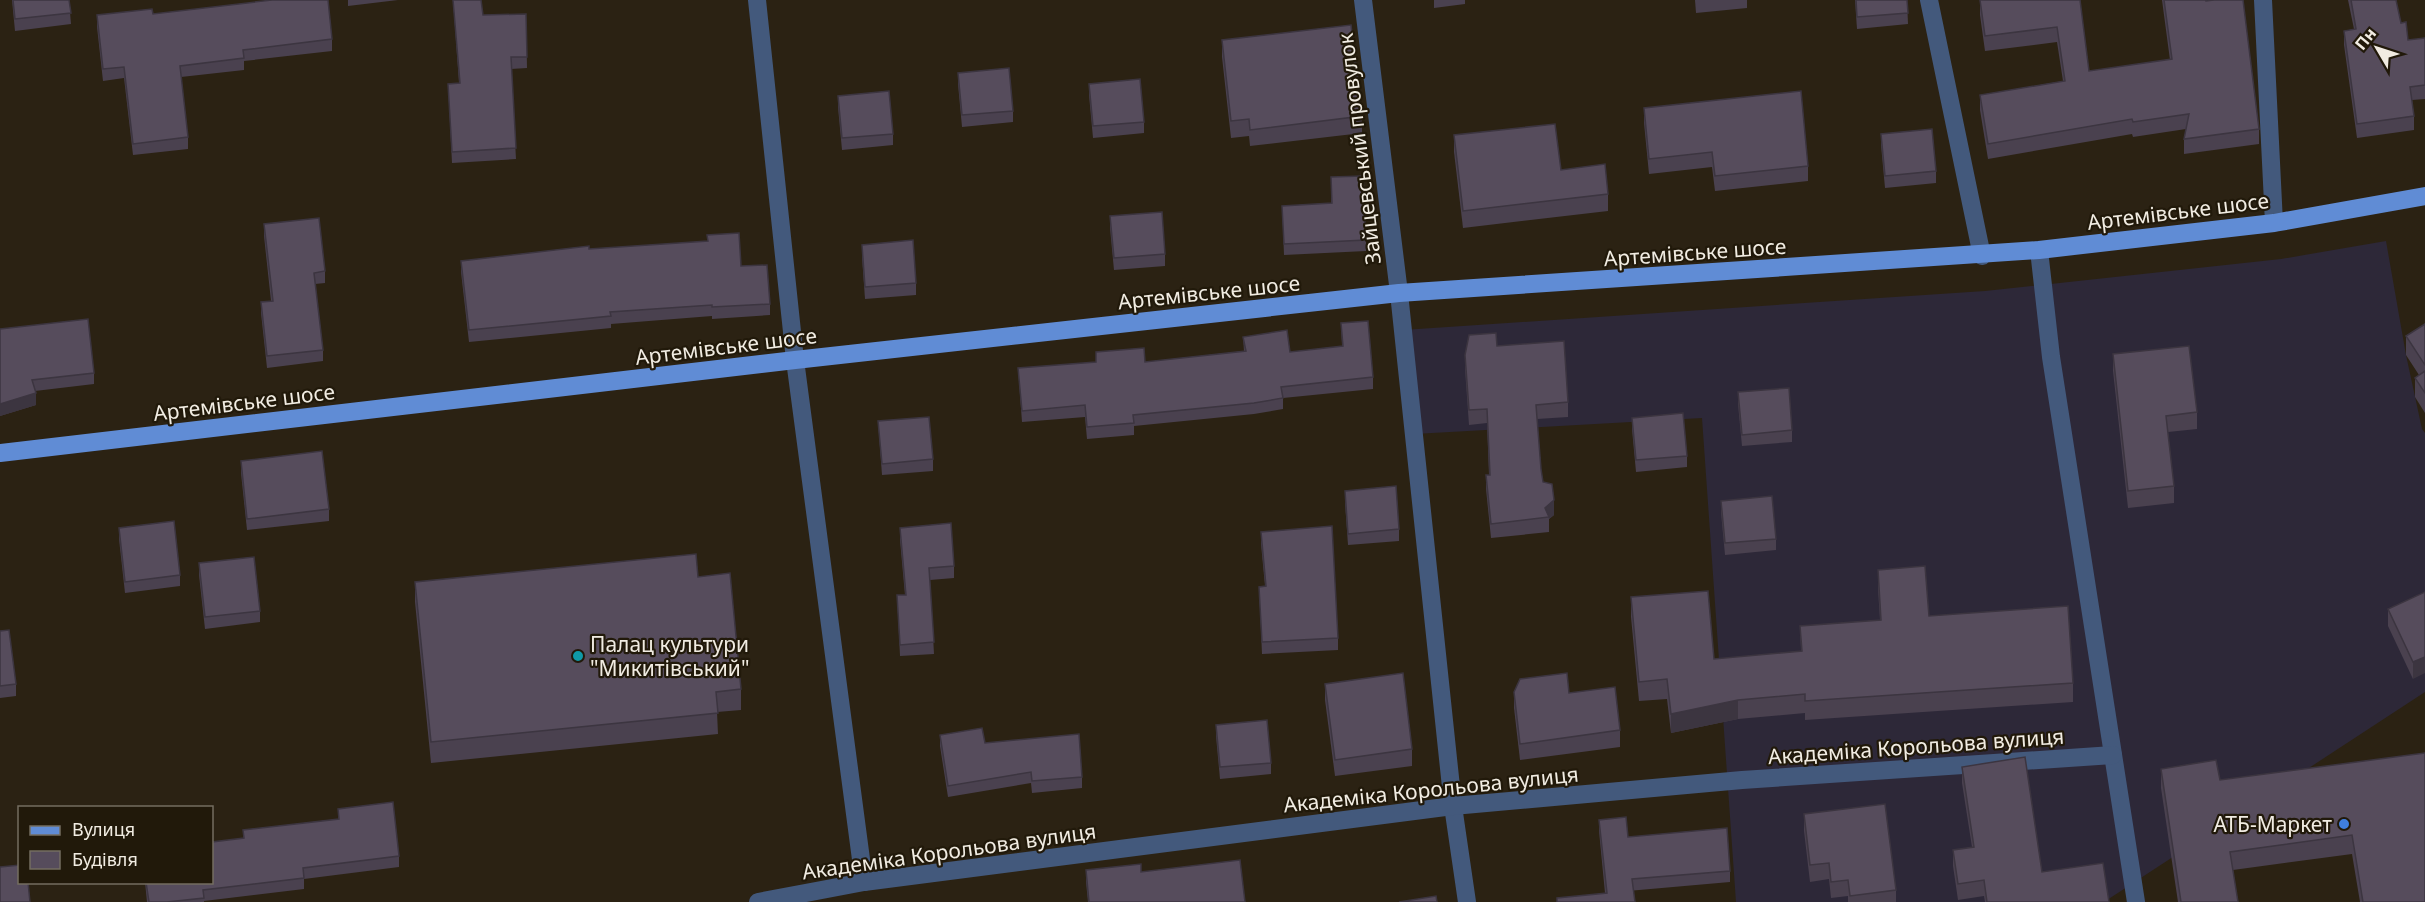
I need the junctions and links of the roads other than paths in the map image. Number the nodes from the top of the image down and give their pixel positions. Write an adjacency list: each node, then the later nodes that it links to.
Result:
1 (756, 0): 10 (street)
2 (1363, 0): 9 (street, Зайцевський провулок)
3 (1929, 0): 8 (street)
4 (2263, 0): 6 (street)
5 (2425, 196): 6 (main road, Артемівське шосе)
6 (2274, 223): 7 (main road, Артемівське шосе)
7 (2039, 250): 8 (main road, Артемівське шосе); 12 (street)
8 (1982, 256): 9 (main road, Артемівське шосе)
9 (1399, 294): 10 (main road, Артемівське шосе); 13 (street, Зайцевський провулок)
10 (795, 360): 11 (main road, Артемівське шосе); 14 (street)
11 (0, 453)
12 (2113, 755): 13 (street, Академіка Корольова вулиця); 17 (street)
13 (1453, 806): 14 (street, Академіка Корольова вулиця); 16 (street, Зайцевський провулок)
14 (864, 882): 15 (street, Академіка Корольова вулиця)
15 (758, 902)
16 (1467, 902)
17 (2136, 902)

